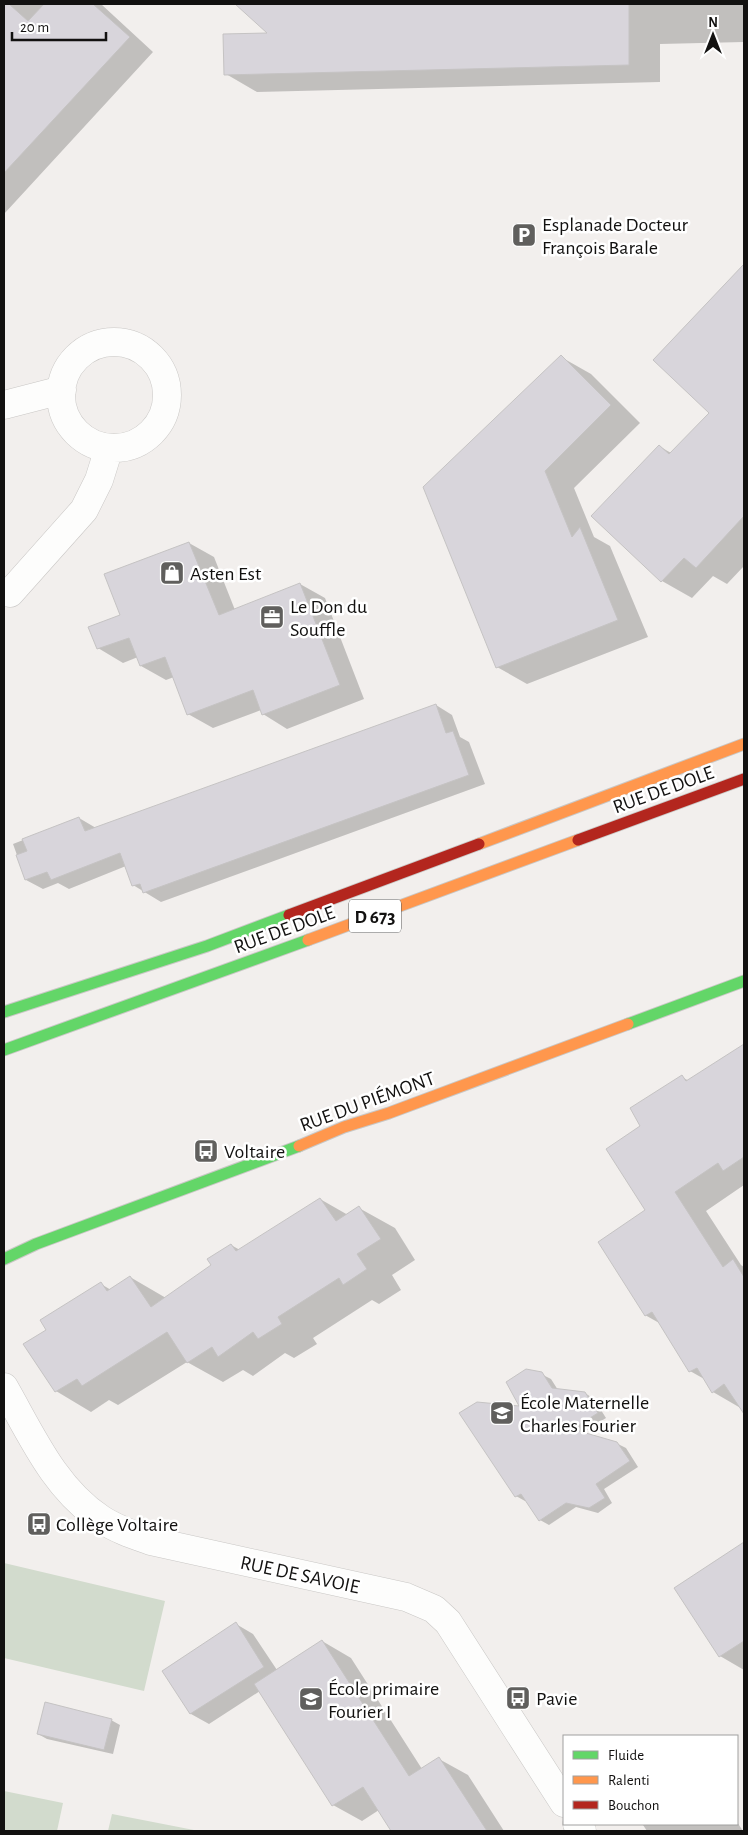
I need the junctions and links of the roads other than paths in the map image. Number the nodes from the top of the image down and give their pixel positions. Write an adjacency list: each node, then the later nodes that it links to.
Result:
1 (62, 390): 2 (street); 3 (street); 3 (street)
2 (4, 405)
3 (109, 448): 4 (street)
4 (10, 593)
5 (744, 744): 8 (main road, RUE DE DOLE / D 673)
6 (744, 779): 9 (main road, RUE DE DOLE / D 673)
7 (744, 981): 10 (main road, RUE DU PIÉMONT)
8 (4, 1012)
9 (4, 1050)
10 (4, 1259)
11 (4, 1387): 12 (street, RUE DE SAVOIE)
12 (563, 1801)

